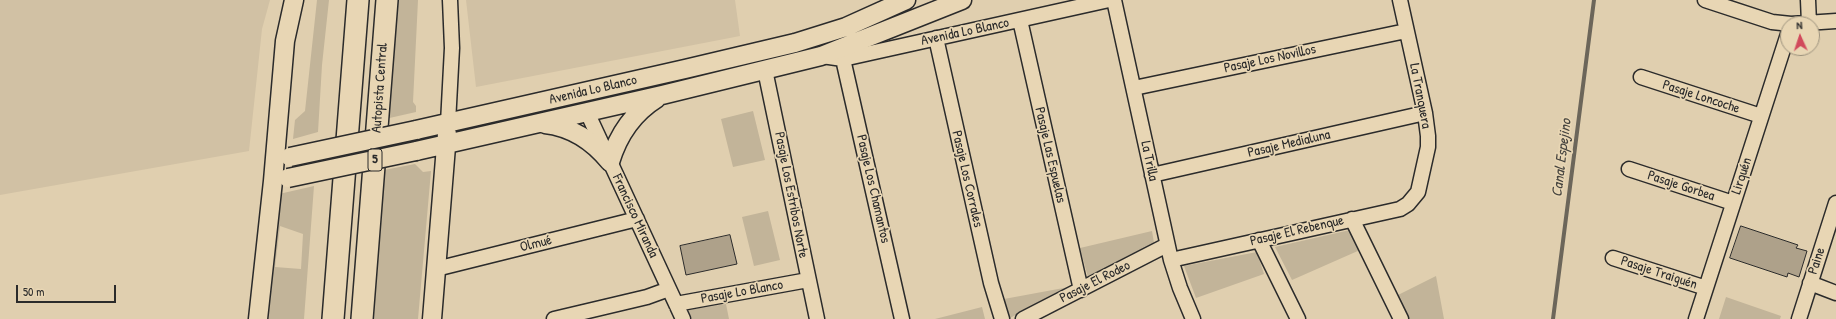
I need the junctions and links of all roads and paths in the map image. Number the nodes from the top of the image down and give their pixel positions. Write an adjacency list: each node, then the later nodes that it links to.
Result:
1 (294, 0): 33 (main road)
2 (358, 0): 57 (highway, Autopista Central)
3 (387, 0): 58 (highway, Autopista Central / 5)
4 (450, 0): 30 (street)
5 (906, 0): 26 (main road, Avenida Lo Blanco)
6 (962, 0): 19 (main road, Avenida Lo Blanco)
7 (1109, 0): 13 (street, Avenida Lo Blanco)
8 (1114, 0): 24 (street, La Trilla)
9 (1400, 0): 17 (street, La Tranquera)
10 (1808, 0): 12 (street)
11 (1711, 1): 15 (street)
12 (1809, 16)
13 (1020, 20): 18 (street, Avenida Lo Blanco); 52 (street, Pasaje Las Espuelas)
14 (1836, 21): 16 (street)
15 (1780, 22)
16 (1820, 22)
17 (1406, 31): 24 (street, Pasaje Los Novillos); 28 (street, La Tranquera)
18 (936, 38): 21 (street, Avenida Lo Blanco); 64 (street, Pasaje Los Corrales)
19 (821, 56): 21 (street, Avenida Lo Blanco); 22 (main road, Avenida Lo Blanco)
20 (1781, 56): 29 (street, Lirquén)
21 (843, 58): 63 (street, Pasaje Los Chamantos)
22 (765, 70): 25 (main road, Avenida Lo Blanco); 48 (street, Pasaje Los Estribos Norte)
23 (1641, 77): 29 (street, Pasaje Loncoche)
24 (1134, 88): 36 (street, La Trilla)
25 (662, 95): 27 (main road, Avenida Lo Blanco); 34 (main road)
26 (567, 96): 27 (main road); 30 (main road, Avenida Lo Blanco)
27 (587, 112): 31 (main road, Avenida Lo Blanco); 34 (street, Francisco Miranda)
28 (1425, 113): 36 (street, Pasaje Medialuna); 38 (street, La Tranquera)
29 (1761, 116): 39 (street, Lirquén)
30 (448, 123): 32 (main road); 33 (main road, Avenida Lo Blanco, bridge)
31 (538, 124): 32 (main road, Avenida Lo Blanco); 34 (main road)
32 (446, 145): 37 (main road, Avenida Lo Blanco, bridge); 47 (main road)
33 (282, 159): 37 (main road)
34 (610, 162): 41 (street, Francisco Miranda)
35 (1629, 169): 39 (street, Pasaje Gorbea)
36 (1152, 175): 44 (street, La Trilla)
37 (281, 179): 56 (main road)
38 (1418, 192): 42 (street, Pasaje El Rebenque)
39 (1733, 203): 50 (street, Lirquén)
40 (1836, 203): 49 (street, Paine)
41 (637, 219): 47 (street, Olmué); 51 (street, Francisco Miranda)
42 (1352, 219): 43 (street, Pasaje El Rebenque); 68 (street)
43 (1259, 240): 46 (street, Pasaje El Rebenque); 67 (street)
44 (1167, 245): 46 (street, La Trilla); 52 (street, Pasaje El Rodeo)
45 (1613, 258): 50 (street, Pasaje Traiguén)
46 (1171, 260): 66 (street, La Trilla)
47 (436, 269): 59 (main road)
48 (808, 280): 54 (street, Pasaje Lo Blanco); 62 (street, Pasaje Los Estribos Norte)
49 (1810, 283): 53 (street); 70 (street, Paine)
50 (1706, 288): 69 (street, Lirquén)
51 (669, 290): 54 (street, Francisco Miranda); 55 (street)
52 (1081, 290): 65 (street, Pasaje El Rodeo)
53 (1836, 293)
54 (676, 304): 61 (street, Francisco Miranda)
55 (594, 314): 60 (street)
56 (258, 319)
57 (333, 319)
58 (362, 319)
59 (432, 319)
60 (554, 319)
61 (683, 319)
62 (817, 319)
63 (902, 319)
64 (1002, 319)
65 (1023, 319)
66 (1193, 319)
67 (1298, 319)
68 (1401, 319)
69 (1696, 319)
70 (1799, 319)

